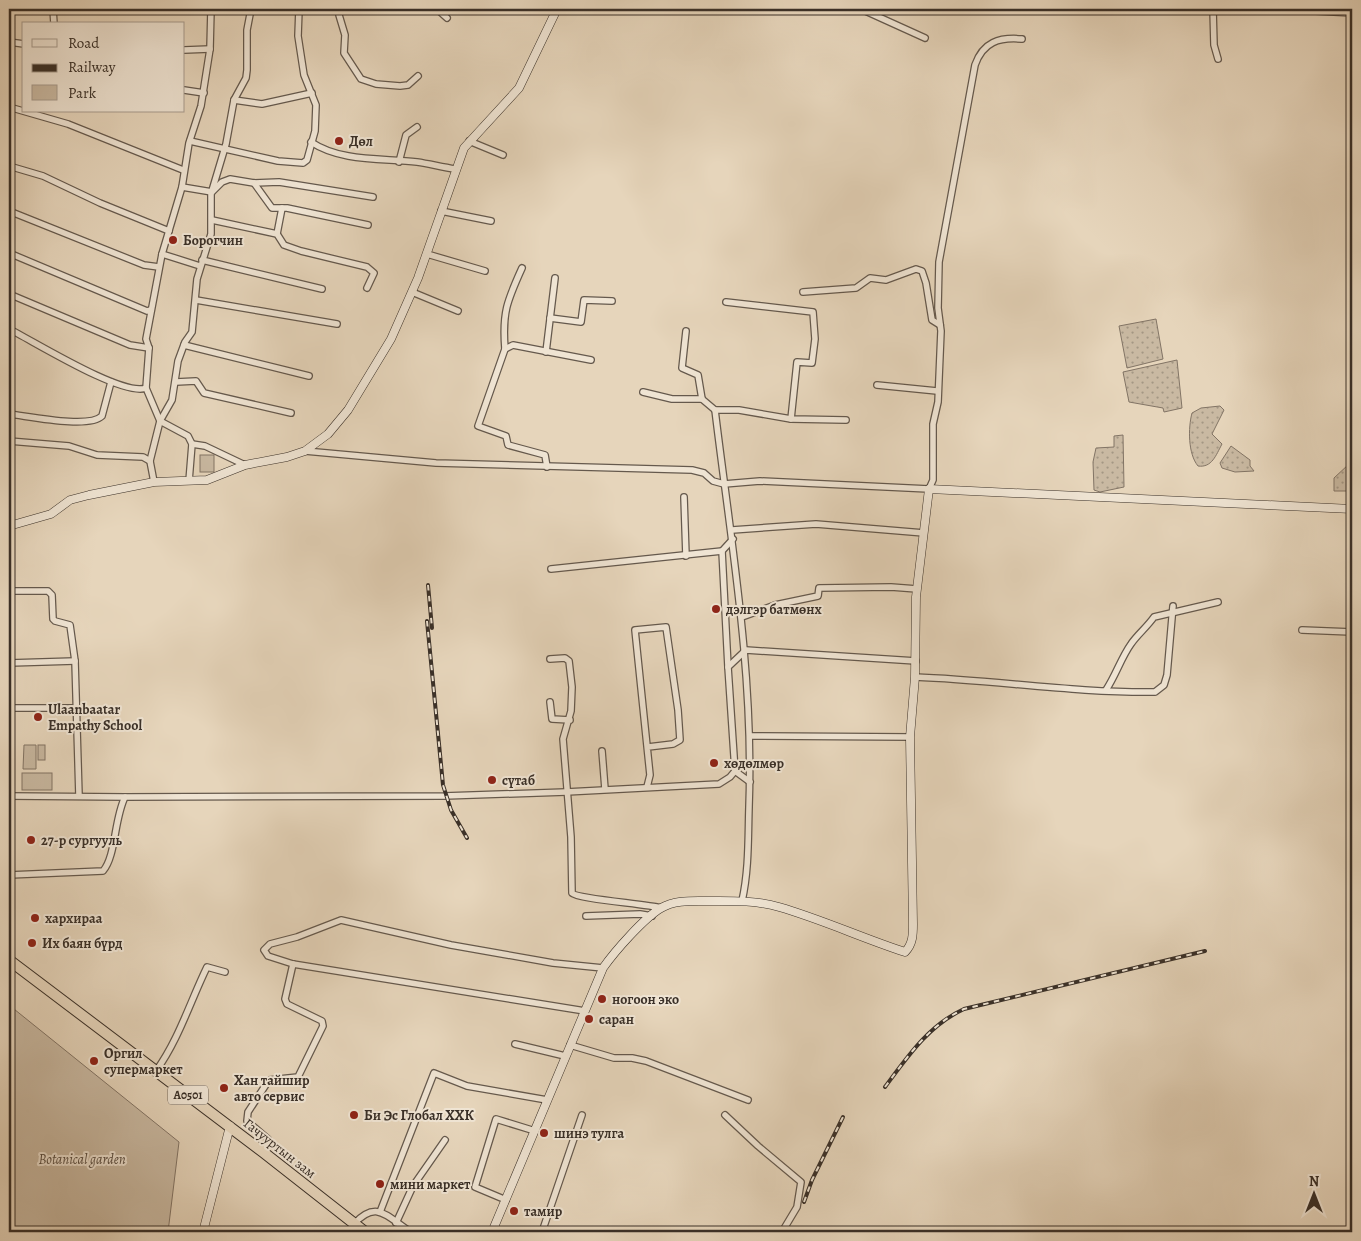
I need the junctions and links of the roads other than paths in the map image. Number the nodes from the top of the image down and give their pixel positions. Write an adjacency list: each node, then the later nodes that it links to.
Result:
1 (53, 9): 13 (street)
2 (211, 9): 18 (street)
3 (251, 9): 25 (street)
4 (299, 9): 24 (street)
5 (342, 9): 21 (street)
6 (437, 9): 12 (street)
7 (557, 9): 31 (street)
8 (860, 9): 14 (street)
9 (1213, 9): 20 (street)
10 (1279, 9): 11 (street)
11 (1352, 13)
12 (447, 18)
13 (54, 22)
14 (925, 38)
15 (1022, 38): 71 (street)
16 (9, 42): 17 (street)
17 (22, 44)
18 (210, 49): 19 (street); 23 (street)
19 (185, 50)
20 (1218, 59)
21 (418, 76)
22 (185, 90): 23 (street)
23 (204, 93): 30 (street)
24 (312, 93): 25 (street); 32 (street)
25 (234, 100): 33 (street)
26 (9, 107): 27 (street)
27 (22, 111)
28 (26, 112): 38 (street)
29 (417, 126): 35 (street)
30 (190, 141): 33 (street); 38 (street)
31 (469, 141): 34 (street); 37 (street)
32 (311, 142): 33 (street); 35 (street)
33 (224, 148): 41 (street)
34 (503, 155)
35 (399, 162): 37 (street)
36 (9, 166): 49 (street)
37 (455, 169): 45 (street)
38 (183, 170): 40 (street)
39 (254, 183): 41 (street); 42 (street); 43 (street)
40 (182, 187): 41 (street); 49 (street)
41 (212, 192): 46 (street)
42 (373, 197)
43 (282, 208): 48 (street); 50 (street)
44 (9, 211): 55 (street)
45 (441, 211): 47 (street); 53 (street)
46 (212, 220): 50 (street); 54 (street)
47 (491, 221)
48 (368, 225)
49 (169, 231): 52 (street)
50 (277, 234): 59 (street)
51 (9, 253): 67 (street)
52 (162, 254): 54 (street); 55 (street)
53 (427, 254): 57 (street); 61 (street)
54 (201, 263): 60 (street); 64 (street)
55 (159, 267): 67 (street)
56 (522, 268): 76 (street)
57 (485, 271)
58 (555, 278): 69 (street)
59 (367, 288)
60 (322, 289)
61 (412, 292): 68 (street); 95 (street)
62 (803, 292): 71 (street)
63 (9, 294): 75 (street)
64 (196, 300): 70 (street); 74 (street)
65 (612, 301): 69 (street)
66 (726, 302): 90 (street)
67 (151, 310): 75 (street)
68 (458, 311)
69 (550, 318): 77 (street)
70 (337, 324)
71 (940, 325): 84 (street)
72 (9, 329): 80 (street)
73 (686, 331): 86 (street)
74 (184, 346): 79 (street); 81 (street)
75 (149, 348): 83 (street)
76 (505, 349): 77 (street); 98 (street)
77 (546, 352): 78 (street)
78 (591, 360)
79 (309, 376)
80 (111, 382): 83 (street); 89 (street)
81 (176, 382): 88 (street); 92 (street)
82 (877, 385): 84 (street)
83 (146, 388): 92 (street)
84 (937, 391): 102 (street)
85 (643, 392): 86 (street)
86 (702, 399): 87 (street)
87 (715, 410): 90 (street); 101 (street)
88 (291, 413)
89 (9, 414)
90 (791, 419): 91 (street)
91 (846, 420)
92 (160, 421): 94 (street); 96 (street)
93 (9, 441): 96 (street)
94 (192, 444): 97 (street); 99 (street)
95 (305, 451): 97 (street); 98 (street)
96 (150, 460): 100 (street)
97 (244, 465): 99 (street)
98 (547, 467): 101 (street)
99 (189, 481): 100 (street)
100 (154, 482): 105 (street)
101 (724, 484): 102 (street); 106 (street)
102 (929, 489): 104 (street); 107 (street)
103 (684, 497): 110 (street)
104 (1352, 509)
105 (9, 526)
106 (732, 530): 107 (street); 108 (street)
107 (924, 533): 112 (street)
108 (733, 539): 109 (street); 117 (street)
109 (722, 551): 110 (street); 125 (street)
110 (686, 556): 111 (street)
111 (551, 569)
112 (917, 589): 117 (street); 123 (street)
113 (9, 591): 122 (street)
114 (1218, 602): 116 (street)
115 (1173, 606): 116 (street)
116 (1171, 614): 127 (street); 127 (street)
117 (742, 617): 120 (street)
118 (1302, 630): 119 (street)
119 (1352, 632)
120 (746, 650): 123 (street); 125 (street); 132 (street)
121 (550, 659): 131 (street)
122 (75, 661): 124 (street); 130 (street)
123 (916, 661): 126 (street)
124 (9, 663)
125 (728, 667): 137 (street)
126 (915, 677): 127 (street); 133 (street)
127 (1106, 690)
128 (550, 702): 131 (street)
129 (9, 708): 130 (street)
130 (76, 708): 143 (street)
131 (570, 720): 141 (street)
132 (750, 736): 133 (street); 136 (street)
133 (910, 737): 146 (street)
134 (648, 747): 134 (street); 139 (street)
135 (602, 751): 140 (street)
136 (750, 765): 137 (street); 138 (street)
137 (737, 772): 138 (street); 139 (street)
138 (750, 782): 146 (street)
139 (647, 787): 140 (street)
140 (606, 789): 141 (street)
141 (566, 792): 144 (street); 147 (street)
142 (9, 796): 143 (street)
143 (79, 796): 144 (street)
144 (125, 797): 145 (street)
145 (9, 875)
146 (742, 901): 147 (street)
147 (661, 908): 149 (street)
148 (586, 916): 149 (street)
149 (652, 916): 152 (street)
150 (9, 960): 158 (highway, Гачууртын зам / A0501)
151 (293, 964): 152 (street); 154 (street); 166 (street)
152 (603, 968): 154 (street)
153 (226, 972): 158 (street)
154 (585, 1010): 156 (street)
155 (515, 1044): 157 (street)
156 (570, 1045): 157 (street); 160 (street)
157 (565, 1056): 159 (street)
158 (156, 1071): 163 (highway, Гачууртын зам / A0501)
159 (547, 1100): 164 (street); 168 (street)
160 (748, 1100)
161 (582, 1115): 175 (street)
162 (725, 1115): 176 (street)
163 (230, 1126): 166 (highway, Гачууртын зам / A0501); 171 (street)
164 (535, 1131): 167 (street); 167 (street)
165 (445, 1140): 169 (street)
166 (263, 1152): 170 (highway, Гачууртын зам / A0501)
167 (506, 1200): 174 (street)
168 (380, 1212): 169 (street); 170 (street)
169 (396, 1223): 173 (street)
170 (354, 1224): 172 (highway, Гачууртын зам / A0501)
171 (203, 1232)
172 (365, 1232)
173 (411, 1232)
174 (492, 1232)
175 (542, 1232)
176 (782, 1232)

